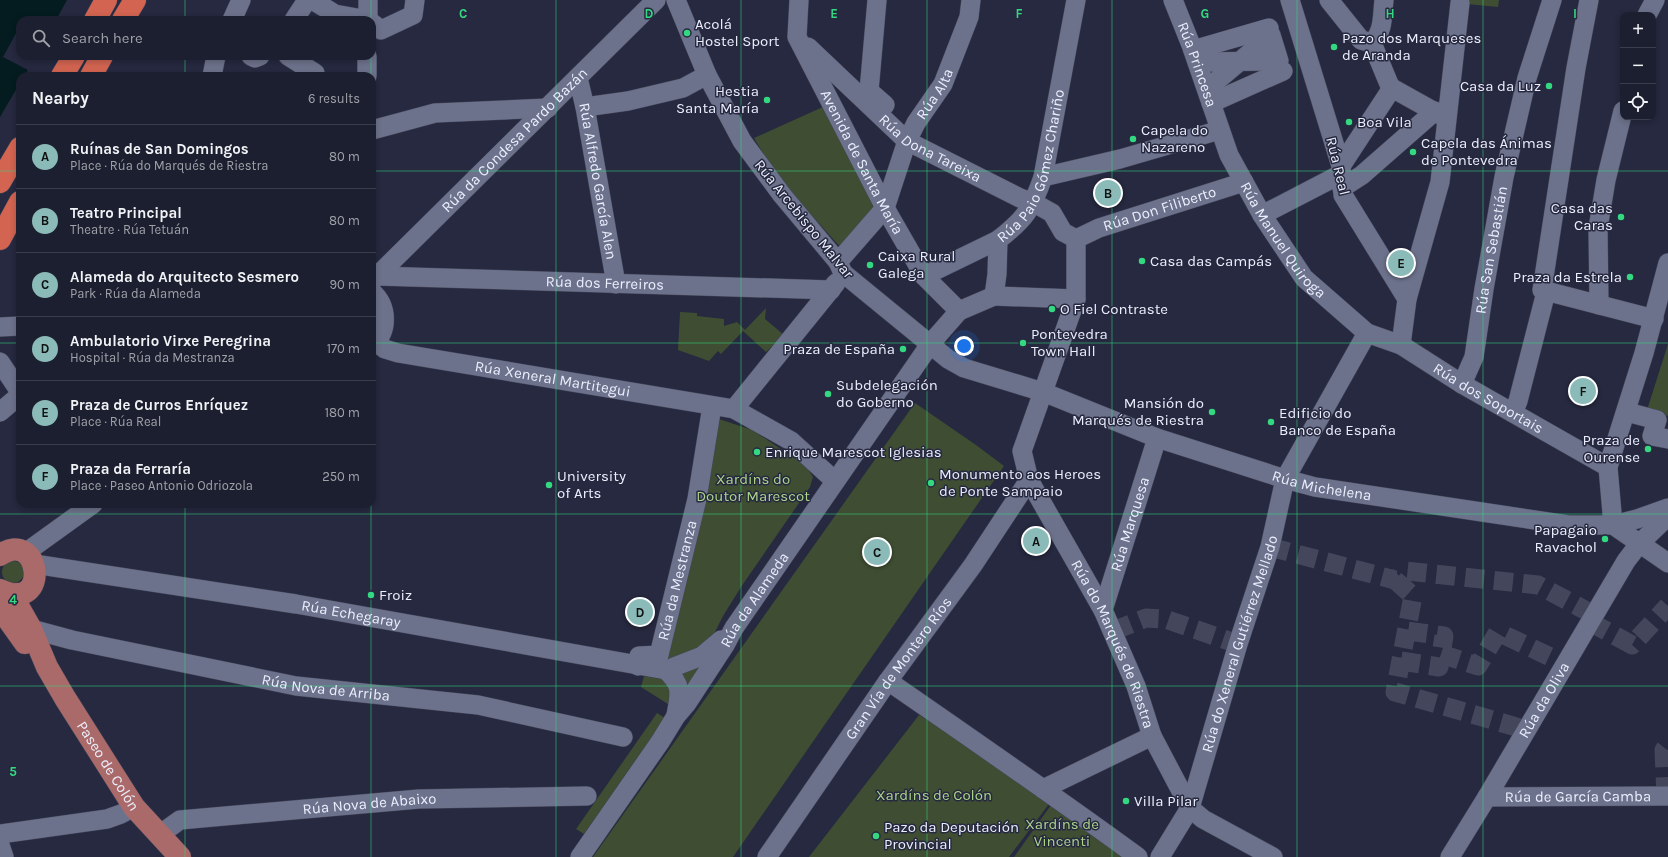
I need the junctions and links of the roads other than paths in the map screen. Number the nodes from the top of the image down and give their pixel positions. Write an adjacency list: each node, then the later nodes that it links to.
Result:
1 (106, 0): 23 (highway)
2 (135, 0): 24 (highway)
3 (241, 0): 25 (street)
4 (307, 0): 26 (street)
5 (312, 0): 27 (street)
6 (368, 0): 28 (street)
7 (415, 0): 29 (street)
8 (656, 0): 46 (street, Rúa da Condesa Pardo Bazán)
9 (676, 0): 45 (street, Rúa Arcebispo Malvar)
10 (799, 0): 47 (street, Rúa Dona Tareixa)
11 (877, 0): 49 (street)
12 (971, 0): 57 (street, Rúa Alta)
13 (1076, 0): 60 (street, Rúa Paio Gómez Chariño)
14 (1173, 0): 32 (street, Rúa Princesa)
15 (1290, 0): 30 (street, Rúa Real)
16 (1330, 0): 31 (street)
17 (1384, 0): 31 (street)
18 (1552, 0): 93 (street, Rúa San Sebastián)
19 (1589, 0): 78 (street)
20 (1654, 0): 22 (street)
21 (1460, 3): 53 (street)
22 (1648, 12)
23 (97, 16)
24 (125, 16)
25 (234, 16)
26 (297, 16)
27 (333, 16)
28 (368, 16)
29 (376, 26)
30 (1278, 27): 32 (street); 38 (street); 39 (street, Rúa Real); 39 (street)
31 (1377, 35): 48 (street)
32 (1195, 56): 38 (street); 50 (street, Rúa Princesa)
33 (72, 60): 41 (highway)
34 (100, 60): 42 (highway)
35 (215, 60): 43 (street)
36 (297, 60): 40 (street)
37 (367, 60): 44 (street)
38 (1240, 62): 39 (street); 50 (street)
39 (1291, 65): 50 (street); 59 (street, Rúa Real)
40 (312, 67)
41 (64, 72)
42 (93, 72)
43 (213, 72)
44 (367, 72)
45 (707, 75): 51 (street); 71 (street, Rúa Arcebispo Malvar)
46 (578, 78): 51 (street, Rúa Alfredo García Alen); 52 (street, Rúa da Condesa Pardo Bazán)
47 (827, 78): 49 (street); 57 (street, Rúa Dona Tareixa); 64 (street, Avenida de Santa María)
48 (1393, 90): 53 (street); 59 (street)
49 (869, 91): 57 (street)
50 (1209, 96): 56 (street, Rúa Princesa)
51 (585, 106): 75 (street, Rúa Alfredo García Alen)
52 (548, 108): 55 (street); 73 (street, Rúa da Condesa Pardo Bazán)
53 (1441, 115): 59 (street); 81 (street)
54 (1621, 120): 82 (street)
55 (376, 129)
56 (1220, 130): 60 (street); 62 (street, Rúa Manuel Quiroga)
57 (910, 135): 63 (street, Rúa Dona Tareixa); 64 (street, Rúa Alta)
58 (16, 155): 61 (highway)
59 (1342, 176): 66 (street); 81 (street, Rúa Real)
60 (1043, 177): 63 (street, Rúa Paio Gómez Chariño)
61 (0, 182)
62 (1244, 182): 66 (street, Rúa Manuel Quiroga); 68 (street, Rúa Don Filiberto)
63 (1034, 203): 68 (street, Rúa Dona Tareixa); 69 (street, Rúa Paio Gómez Chariño)
64 (885, 208): 71 (street); 72 (street, Avenida de Santa María)
65 (16, 209): 67 (highway)
66 (1262, 215): 87 (street, Rúa Manuel Quiroga)
67 (0, 239)
68 (1076, 239): 80 (street, Rúa do Marqués de Riestra)
69 (998, 240): 72 (street); 79 (street, Rúa Paio Gómez Chariño)
70 (1668, 263): 84 (street)
71 (841, 267): 77 (street); 89 (street, Rúa Arcebispo Malvar)
72 (924, 276): 83 (street, Avenida de Santa María)
73 (376, 281)
74 (376, 283): 75 (street, Rúa dos Ferreiros)
75 (616, 284): 77 (street, Rúa dos Ferreiros)
76 (376, 288): 88 (street)
77 (831, 290): 98 (street)
78 (1544, 291): 82 (street); 101 (street)
79 (994, 296): 80 (street); 83 (street)
80 (1076, 299): 95 (street, Rúa do Marqués de Riestra)
81 (1407, 299): 91 (street)
82 (1599, 305): 84 (street)
83 (959, 311): 89 (street)
84 (1659, 315): 100 (street)
85 (16, 326): 86 (street)
86 (0, 327)
87 (1367, 333): 91 (street, Rúa dos Soportais); 106 (street, Rúa do Xeneral Gutiérrez Mellado)
88 (376, 340)
89 (931, 343): 95 (street, Rúa Arcebispo Malvar); 108 (street, Rúa da Alameda)
90 (376, 344): 97 (street, Rúa Xeneral Martitegui)
91 (1401, 345): 93 (street, Rúa dos Soportais)
92 (0, 362): 94 (street)
93 (1462, 384): 101 (street, Rúa dos Soportais)
94 (16, 386)
95 (1043, 392): 103 (street, Rúa Michelena); 107 (street, Rúa do Marqués de Riestra)
96 (16, 398): 99 (street)
97 (712, 406): 98 (street, Rúa Xeneral Martitegui); 122 (street, Rúa da Mestranza)
98 (734, 409): 108 (street)
99 (0, 412)
100 (1627, 412): 102 (street); 105 (street)
101 (1513, 413): 105 (street, Rúa dos Soportais)
102 (1662, 422): 104 (street)
103 (1157, 438): 106 (street, Rúa Michelena); 119 (street, Rúa Marquesa)
104 (1668, 439)
105 (1608, 467): 112 (street)
106 (1285, 479): 112 (street, Rúa Michelena); 134 (street, Rúa do Xeneral Gutiérrez Mellado)
107 (1030, 480): 119 (street, Rúa do Marqués de Riestra); 125 (street, Gran Vía de Montero Ríos)
108 (835, 481): 120 (street, Rúa da Alameda)
109 (89, 508): 115 (street)
110 (1668, 508): 112 (street, Rúa Michelena)
111 (1668, 516): 113 (street, Rúa da Oliva)
112 (1614, 525): 113 (street)
113 (1639, 544): 116 (street); 132 (street, Rúa da Oliva)
114 (0, 555): 115 (main road)
115 (30, 559): 117 (main road); 122 (street, Rúa Echegaray)
116 (1668, 563)
117 (9, 592): 121 (main road, Paseo de Colón)
118 (0, 608): 123 (main road, Paseo de Colón)
119 (1103, 610): 127 (street, Rúa do Marqués de Riestra)
120 (734, 628): 124 (street, Rúa Echegaray); 126 (street, Rúa da Alameda)
121 (31, 629): 123 (main road, Paseo de Colón); 128 (street, Rúa Nova de Arriba)
122 (638, 666): 124 (street, Rúa Echegaray)
123 (47, 667): 133 (main road, Paseo de Colón)
124 (666, 670): 126 (street)
125 (888, 681): 129 (street); 141 (street, Gran Vía de Montero Ríos)
126 (676, 716): 140 (street, Rúa da Alameda)
127 (1152, 736): 129 (street); 134 (street, Rúa do Marqués de Riestra)
128 (623, 737)
129 (1044, 789): 142 (street)
130 (587, 796): 136 (street, Rúa Nova de Abaixo)
131 (1668, 796): 132 (street, Rúa de García Camba)
132 (1487, 797): 145 (street, Rúa da Oliva)
133 (134, 806): 135 (street); 136 (main road, Paseo de Colón)
134 (1190, 808): 143 (street, Rúa do Xeneral Gutiérrez Mellado); 144 (street, Rúa do Marqués de Riestra)
135 (0, 834)
136 (159, 835): 139 (main road, Paseo de Colón)
137 (0, 845): 138 (street)
138 (4, 857)
139 (180, 857)
140 (580, 857)
141 (767, 857)
142 (1138, 857)
143 (1160, 857)
144 (1273, 857)
145 (1450, 857)

